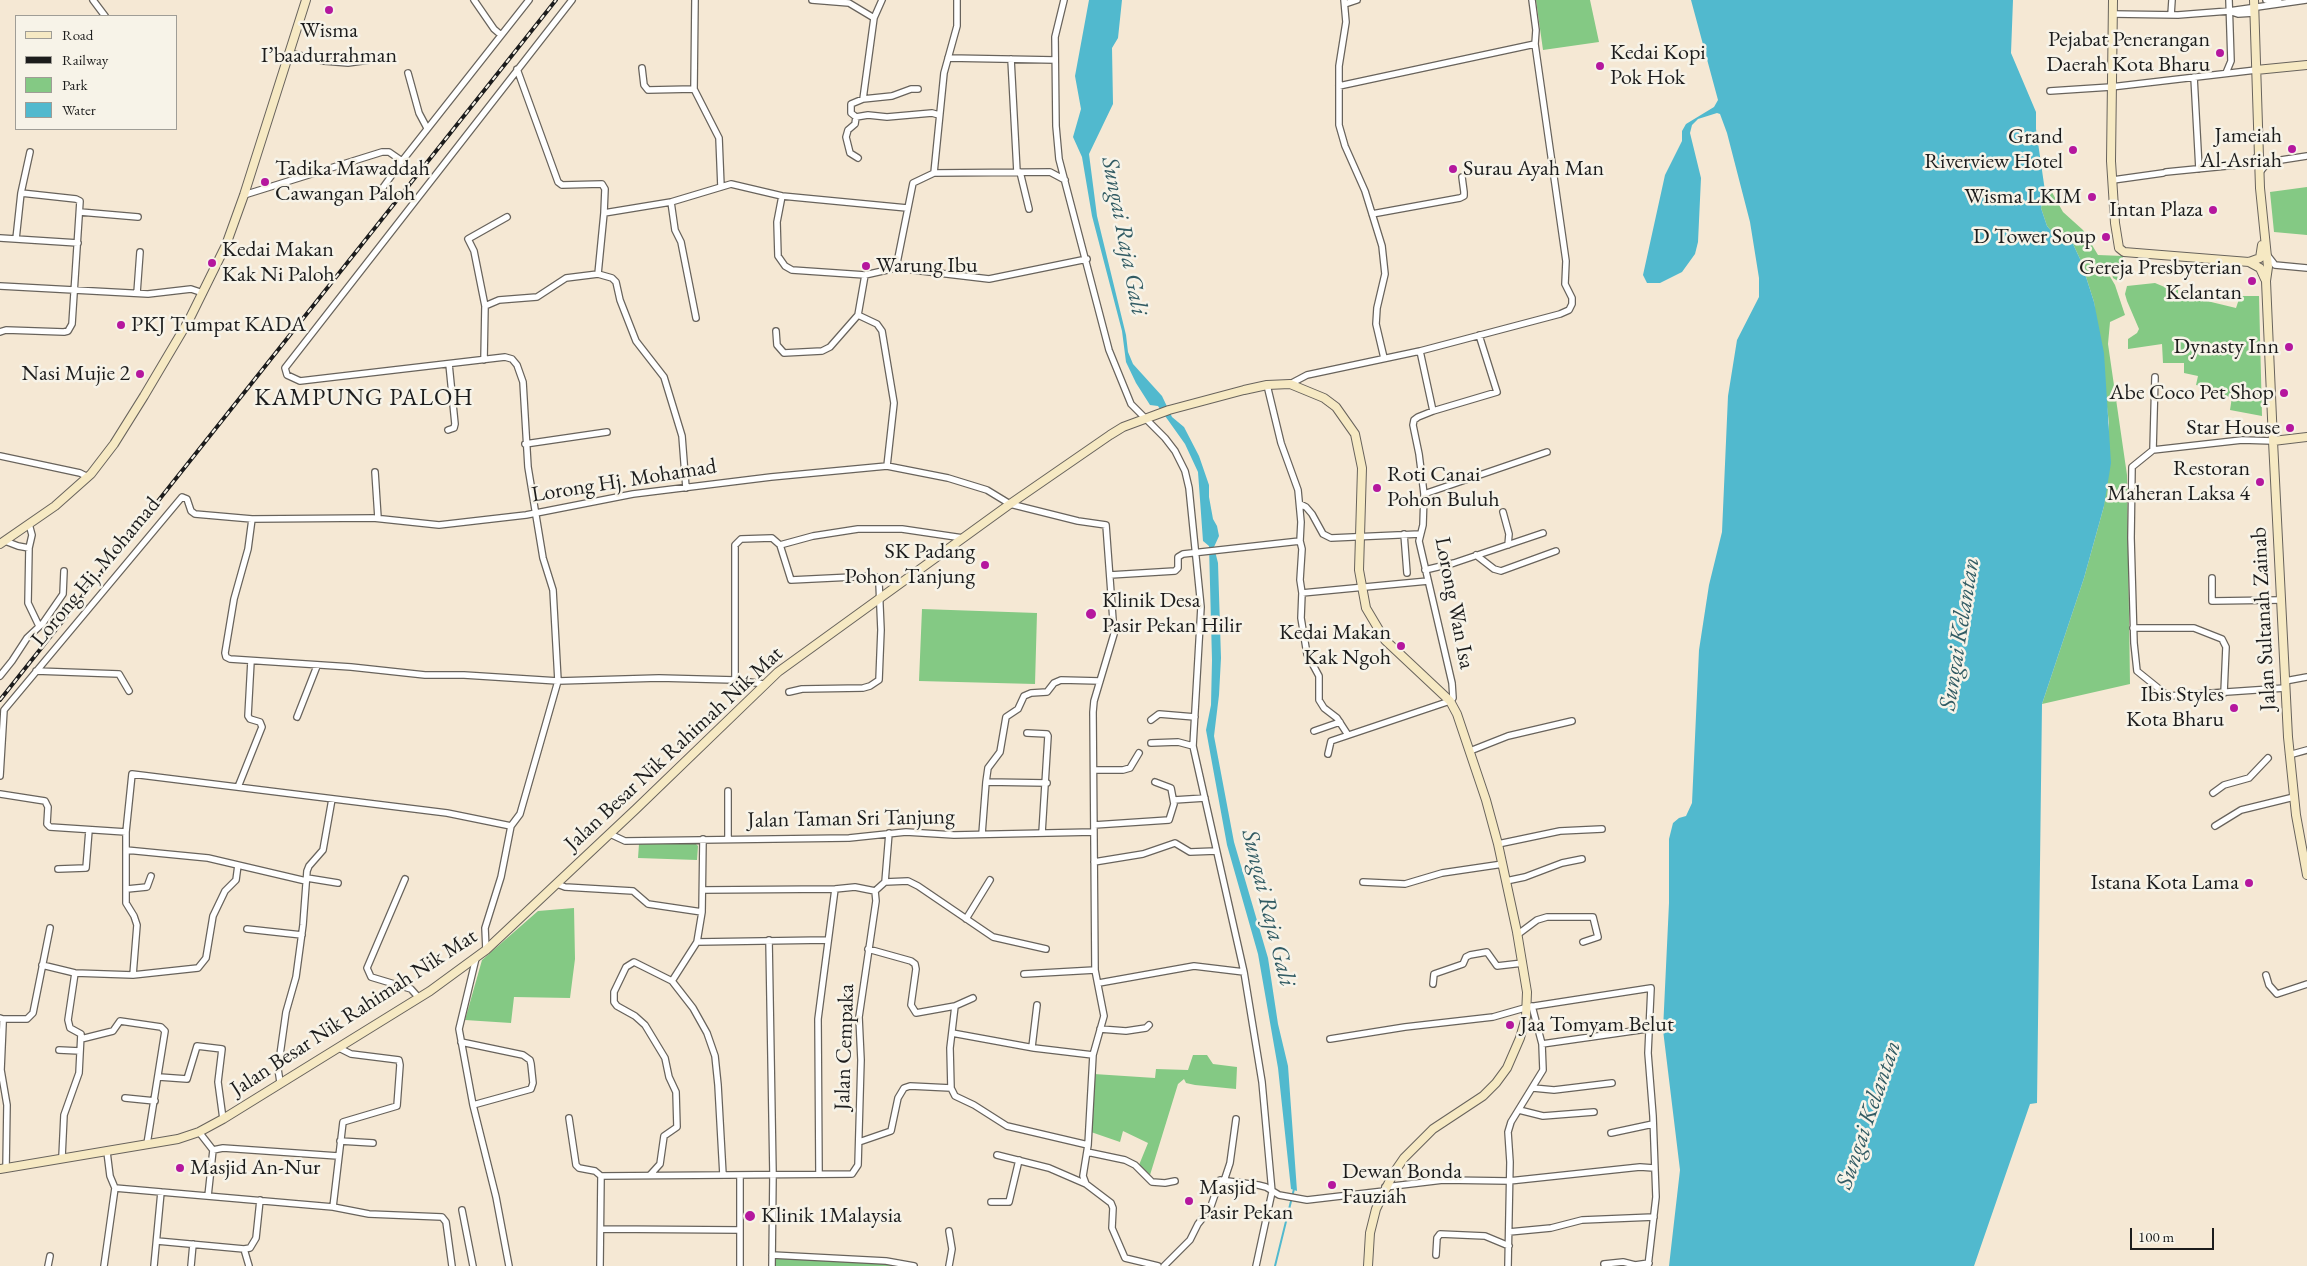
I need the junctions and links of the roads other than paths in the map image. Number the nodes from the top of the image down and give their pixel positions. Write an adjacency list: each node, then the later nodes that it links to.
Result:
1 (93, 0): 23 (street)
2 (306, 0): 28 (street)
3 (474, 0): 26 (street)
4 (529, 0): 26 (street)
5 (572, 0): 35 (street)
6 (695, 0): 42 (street)
7 (812, 0): 25 (street)
8 (882, 0): 25 (street)
9 (957, 0): 29 (street)
10 (1064, 0): 32 (street)
11 (1357, 0): 18 (street)
12 (1532, 0): 27 (street)
13 (2113, 0): 22 (street)
14 (2172, 0): 24 (street)
15 (2229, 0): 21 (street)
16 (2266, 0): 19 (street)
17 (2306, 0): 19 (street)
18 (1344, 2): 40 (street)
19 (2281, 3): 20 (street)
20 (2254, 7): 21 (street); 36 (street, Jalan Sultanah Zainab)
21 (2229, 11): 24 (street); 38 (street)
22 (2113, 14): 24 (street); 41 (street)
23 (104, 15)
24 (2172, 15)
25 (874, 18): 45 (street)
26 (501, 35): 48 (street)
27 (1535, 44): 40 (street); 96 (street)
28 (289, 53): 30 (street); 64 (street)
29 (948, 58): 31 (street); 46 (street)
30 (376, 59)
31 (1011, 59): 32 (street); 55 (street)
32 (1055, 60): 59 (street)
33 (2307, 65): 36 (street)
34 (642, 68): 42 (street)
35 (517, 69): 70 (street); 100 (street)
36 (2256, 70): 38 (street); 50 (street, Jalan Sultanah Zainab)
37 (408, 73): 48 (street)
38 (2226, 73): 39 (street)
39 (2194, 77): 41 (street); 54 (street)
40 (1339, 86): 71 (street)
41 (2112, 87): 44 (street); 60 (street)
42 (694, 89): 61 (street)
43 (918, 90): 45 (street)
44 (2050, 91)
45 (863, 99): 47 (street)
46 (940, 115): 47 (street); 56 (street)
47 (856, 117): 52 (street)
48 (427, 128): 53 (street)
49 (30, 152): 63 (street)
50 (2259, 154): 54 (street); 57 (street, Jalan Sultanah Zainab)
51 (2307, 156): 57 (street)
52 (858, 158)
53 (402, 161): 62 (street); 64 (street)
54 (2199, 169): 60 (street)
55 (1019, 172): 56 (street); 59 (street); 68 (street)
56 (934, 173): 67 (street)
57 (2260, 173): 74 (street, Jalan Sultanah Zainab)
58 (1462, 177): 71 (street)
59 (1066, 180): 80 (street)
60 (2112, 180): 81 (street)
61 (721, 187): 65 (street); 66 (street)
62 (378, 192)
63 (21, 193): 69 (street); 76 (street)
64 (244, 195): 90 (street)
65 (782, 196): 67 (street); 85 (street)
66 (671, 202): 70 (street); 93 (street)
67 (907, 208): 82 (street)
68 (1029, 209)
69 (80, 212): 72 (street); 77 (street)
70 (604, 213): 84 (street)
71 (1372, 214): 98 (street)
72 (138, 217)
73 (507, 217): 91 (street)
74 (2263, 236): 79 (street, Jalan Sultanah Zainab); 81 (street)
75 (0, 238): 76 (street)
76 (16, 239): 77 (street)
77 (78, 243): 88 (street)
78 (140, 252): 89 (street)
79 (2266, 252): 83 (street); 86 (street, Jalan Sultanah Zainab)
80 (1087, 259): 82 (street); 105 (street)
81 (2249, 262): 86 (street)
82 (896, 268): 85 (street)
83 (2307, 268)
84 (598, 274): 91 (street); 117 (street)
85 (865, 275): 92 (street)
86 (2266, 281): 109 (street, Jalan Sultanah Zainab)
87 (0, 286): 88 (street)
88 (75, 289): 89 (street); 95 (street)
89 (138, 293): 90 (street)
90 (203, 293): 116 (street)
91 (484, 306): 99 (street)
92 (858, 315): 94 (street); 114 (street)
93 (696, 318)
94 (776, 331)
95 (0, 332)
96 (1479, 334): 97 (street); 104 (street, Lorong Wan Isa)
97 (1420, 351): 98 (street); 104 (street)
98 (1384, 358): 102 (street)
99 (484, 360): 100 (street); 110 (street)
100 (449, 364): 106 (street)
101 (2155, 377): 111 (street)
102 (1290, 384): 103 (street, Jalan Besar Nik Rahimah Nik Mat); 129 (street, Jalan Besar Nik Rahimah Nik Mat)
103 (1267, 385): 105 (street, Jalan Besar Nik Rahimah Nik Mat); 120 (street)
104 (1433, 411): 118 (street, Lorong Wan Isa)
105 (1145, 419): 119 (street, Jalan Besar Nik Rahimah Nik Mat); 137 (street)
106 (448, 430)
107 (606, 432): 110 (street)
108 (2307, 437): 109 (street)
109 (2272, 441): 111 (street); 148 (street, Jalan Sultanah Zainab)
110 (525, 444): 122 (street)
111 (2153, 450): 150 (street)
112 (1547, 452): 118 (street)
113 (0, 456): 116 (street)
114 (887, 466): 117 (street, Lorong Hj. Mohamad); 119 (street, Lorong Hj. Mohamad)
115 (376, 472): 123 (street)
116 (88, 477): 125 (street)
117 (686, 488): 122 (street, Lorong Hj. Mohamad)
118 (1424, 494): 128 (street, Lorong Wan Isa)
119 (1010, 504): 130 (street, Jalan Besar Nik Rahimah Nik Mat); 142 (street, Lorong Hj. Mohamad)
120 (1300, 504): 129 (street); 131 (street)
121 (1503, 512): 134 (street)
122 (536, 513): 123 (street, Lorong Hj. Mohamad); 157 (street)
123 (378, 518): 124 (street, Lorong Hj. Mohamad)
124 (252, 519): 151 (street); 153 (street, Lorong Hj. Mohamad)
125 (29, 524): 132 (street); 135 (street)
126 (1543, 533): 134 (street)
127 (1404, 534): 128 (street); 129 (street); 141 (street)
128 (1420, 534): 139 (street, Lorong Wan Isa)
129 (1359, 537): 145 (street, Jalan Besar Nik Rahimah Nik Mat)
130 (964, 538): 133 (street); 147 (street, Jalan Besar Nik Rahimah Nik Mat)
131 (1300, 541): 137 (street); 146 (street)
132 (2, 542): 135 (street)
133 (780, 545): 147 (street); 156 (street)
134 (1508, 545): 138 (street)
135 (29, 548): 149 (street)
136 (1556, 551): 138 (street)
137 (1196, 554): 142 (street); 165 (street)
138 (1476, 555): 139 (street)
139 (1425, 570): 144 (street, Lorong Wan Isa)
140 (64, 571): 149 (street)
141 (1407, 573)
142 (1110, 575): 158 (street, Lorong Hj. Mohamad)
143 (2212, 578): 148 (street)
144 (1428, 580): 145 (street); 164 (street, Lorong Wan Isa)
145 (1361, 588): 146 (street); 164 (street, Jalan Besar Nik Rahimah Nik Mat)
146 (1302, 593): 169 (street)
147 (880, 600): 159 (street, Jalan Besar Nik Rahimah Nik Mat); 162 (street)
148 (2281, 600): 160 (street, Jalan Sultanah Zainab)
149 (39, 626): 154 (street)
150 (2133, 628): 163 (street); 163 (street)
151 (251, 661): 152 (street); 186 (street)
152 (317, 666): 157 (street); 166 (street)
153 (36, 671): 161 (street); 182 (street, Lorong Hj. Mohamad)
154 (0, 676)
155 (2307, 678): 160 (street)
156 (735, 680): 157 (street); 159 (street)
157 (558, 681): 195 (street)
158 (1100, 681): 181 (street, Lorong Hj. Mohamad); 183 (street)
159 (764, 684): 204 (street, Jalan Besar Nik Rahimah Nik Mat)
160 (2285, 685): 163 (street); 179 (street, Jalan Sultanah Zainab)
161 (130, 691)
162 (789, 692)
163 (2224, 693)
164 (1450, 701): 172 (street); 176 (street, Jalan Besar Nik Rahimah Nik Mat)
165 (1195, 716): 167 (street); 174 (street)
166 (297, 717)
167 (1151, 720)
168 (1572, 721): 176 (street)
169 (1340, 722): 170 (street); 172 (street)
170 (1314, 731)
171 (1028, 733): 185 (street)
172 (1348, 735): 178 (street)
173 (1151, 743): 174 (street)
174 (1193, 746): 191 (street)
175 (2307, 750): 179 (street)
176 (1470, 751): 209 (street, Jalan Besar Nik Rahimah Nik Mat)
177 (1138, 753): 181 (street)
178 (1328, 754)
179 (2290, 755): 190 (street, Jalan Sultanah Zainab)
180 (2268, 758): 188 (street)
181 (1094, 770): 194 (street, Lorong Hj. Mohamad)
182 (0, 776)
183 (986, 782): 185 (street); 205 (street)
184 (1155, 782): 193 (street)
185 (1046, 783): 203 (street)
186 (238, 787): 192 (street); 200 (street)
187 (728, 791): 208 (street)
188 (2213, 793)
189 (0, 794): 198 (street)
190 (2294, 797): 196 (street); 206 (street, Jalan Sultanah Zainab)
191 (1204, 798): 193 (street); 211 (street)
192 (332, 799): 195 (street); 220 (street)
193 (1174, 800): 194 (street)
194 (1094, 825): 201 (street, Lorong Hj. Mohamad)
195 (511, 826): 243 (street)
196 (2215, 826)
197 (1602, 828): 209 (street)
198 (88, 830): 200 (street); 216 (street)
199 (2307, 831): 206 (street)
200 (126, 832): 210 (street)
201 (1094, 832): 203 (street, Jalan Taman Sri Tanjung); 213 (street, Lorong Hj. Mohamad)
202 (889, 833): 205 (street, Jalan Taman Sri Tanjung); 208 (street, Jalan Taman Sri Tanjung); 223 (street)
203 (1042, 833): 205 (street, Jalan Taman Sri Tanjung)
204 (610, 834): 207 (street, Jalan Taman Sri Tanjung); 226 (street, Jalan Besar Nik Rahimah Nik Mat)
205 (982, 834)
206 (2299, 835): 217 (street, Jalan Sultanah Zainab)
207 (703, 838): 208 (street, Jalan Taman Sri Tanjung); 228 (street)
208 (728, 838)
209 (1498, 844): 214 (street, Jalan Besar Nik Rahimah Nik Mat)
210 (126, 850): 215 (street); 227 (street)
211 (1216, 850): 213 (street); 248 (street)
212 (1582, 859): 222 (street)
213 (1094, 862): 247 (street, Lorong Hj. Mohamad)
214 (1503, 864): 222 (street, Jalan Besar Nik Rahimah Nik Mat); 224 (street)
215 (238, 865): 220 (street); 251 (street)
216 (58, 869)
217 (2307, 875)
218 (151, 876): 227 (street)
219 (405, 879): 257 (street)
220 (306, 880): 225 (street); 235 (street)
221 (990, 880): 232 (street)
222 (1506, 881): 236 (street, Jalan Besar Nik Rahimah Nik Mat)
223 (885, 882): 230 (street); 232 (street)
224 (1362, 882)
225 (338, 883)
226 (557, 884): 231 (street); 243 (street, Jalan Besar Nik Rahimah Nik Mat)
227 (127, 890): 251 (street)
228 (703, 890): 229 (street); 231 (street)
229 (835, 890): 230 (street); 238 (street)
230 (875, 891): 241 (street, Jalan Cempaka)
231 (702, 912): 239 (street)
232 (966, 919): 242 (street)
233 (50, 928): 246 (street)
234 (247, 929): 235 (street)
235 (302, 934): 277 (street)
236 (1517, 935): 240 (street); 245 (street, Jalan Besar Nik Rahimah Nik Mat)
237 (769, 940): 238 (street); 239 (street); 307 (street)
238 (828, 940): 306 (street)
239 (697, 942): 253 (street)
240 (1583, 942)
241 (868, 949): 260 (street); 293 (street, Jalan Cempaka)
242 (1046, 949)
243 (486, 950): 244 (street, Jalan Besar Nik Rahimah Nik Mat)
244 (476, 958): 257 (street, Jalan Besar Nik Rahimah Nik Mat); 269 (street)
245 (1522, 963): 255 (street); 261 (street, Jalan Besar Nik Rahimah Nik Mat)
246 (42, 966): 249 (street); 262 (street)
247 (1095, 970): 250 (street); 254 (street, Lorong Hj. Mohamad)
248 (1244, 972): 254 (street); 319 (street)
249 (74, 973): 251 (street); 267 (street)
250 (1024, 974)
251 (133, 975)
252 (2266, 975): 256 (street)
253 (672, 982): 308 (street); 309 (street)
254 (1099, 983): 264 (street, Lorong Hj. Mohamad)
255 (1432, 984)
256 (2307, 984)
257 (419, 998): 272 (street, Jalan Besar Nik Rahimah Nik Mat)
258 (973, 998): 260 (street)
259 (1036, 1005): 271 (street)
260 (955, 1006): 266 (street)
261 (1530, 1007): 265 (street); 268 (street); 270 (street); 317 (street, Jalan Besar Nik Rahimah Nik Mat)
262 (1, 1018): 304 (street)
263 (1149, 1025): 264 (street)
264 (1100, 1029): 275 (street, Lorong Hj. Mohamad)
265 (1648, 1030): 270 (street); 289 (street)
266 (952, 1033): 271 (street); 279 (street)
267 (81, 1039): 274 (street); 276 (street)
268 (1330, 1040)
269 (461, 1042): 283 (street); 283 (street)
270 (1542, 1044): 280 (street)
271 (1032, 1047): 275 (street)
272 (339, 1048): 277 (street, Jalan Besar Nik Rahimah Nik Mat); 292 (street)
273 (59, 1050): 274 (street)
274 (80, 1051): 302 (street)
275 (1093, 1056): 296 (street, Lorong Hj. Mohamad)
276 (159, 1077): 282 (street); 287 (street)
277 (280, 1082): 287 (street, Jalan Besar Nik Rahimah Nik Mat)
278 (1612, 1083): 280 (street)
279 (951, 1088): 293 (street); 296 (street)
280 (1533, 1088): 284 (street)
281 (125, 1098): 282 (street)
282 (155, 1100): 295 (street)
283 (473, 1105): 346 (street)
284 (1519, 1110): 285 (street); 314 (street)
285 (1594, 1112)
286 (569, 1118): 311 (street)
287 (223, 1119): 290 (street, Jalan Besar Nik Rahimah Nik Mat)
288 (1236, 1119): 313 (street)
289 (1653, 1124): 291 (street); 305 (street)
290 (199, 1132): 295 (street, Jalan Besar Nik Rahimah Nik Mat); 297 (street)
291 (1611, 1133)
292 (340, 1141): 294 (street); 301 (street)
293 (859, 1142): 306 (street, Jalan Cempaka)
294 (373, 1143)
295 (147, 1144): 298 (street, Jalan Besar Nik Rahimah Nik Mat)
296 (1088, 1145): 299 (street, Lorong Hj. Mohamad)
297 (213, 1150): 301 (street); 320 (street)
298 (107, 1152): 302 (street, Jalan Besar Nik Rahimah Nik Mat); 316 (street)
299 (1087, 1152): 312 (street); 315 (street, Lorong Hj. Mohamad)
300 (996, 1155): 303 (street)
301 (338, 1156): 323 (street)
302 (62, 1157): 304 (street, Jalan Besar Nik Rahimah Nik Mat)
303 (1019, 1160): 315 (street); 322 (street)
304 (3, 1168)
305 (1654, 1168): 314 (street); 325 (street)
306 (819, 1173): 307 (street)
307 (773, 1174): 310 (street); 335 (street)
308 (650, 1175): 309 (street); 311 (street)
309 (723, 1175): 310 (street)
310 (740, 1175): 327 (street)
311 (601, 1176): 326 (street)
312 (1175, 1181)
313 (1224, 1181): 319 (street); 353 (street)
314 (1509, 1181): 317 (street); 329 (street)
315 (1086, 1184): 352 (street)
316 (115, 1188): 318 (street); 340 (street)
317 (1385, 1189): 319 (street); 355 (street, Jalan Besar Nik Rahimah Nik Mat)
318 (161, 1192): 320 (street); 330 (street)
319 (1272, 1192): 354 (street)
320 (208, 1196): 321 (street)
321 (260, 1200): 323 (street); 333 (street)
322 (991, 1202)
323 (333, 1207): 344 (street)
324 (462, 1210): 345 (street)
325 (1654, 1217): 329 (street); 338 (street)
326 (602, 1229): 327 (street); 347 (street)
327 (740, 1230): 348 (street)
328 (948, 1231): 351 (street)
329 (1509, 1232): 332 (street)
330 (156, 1241): 331 (street); 341 (street)
331 (193, 1244): 333 (street); 342 (street)
332 (1509, 1246): 334 (street); 356 (street)
333 (244, 1249): 343 (street)
334 (1436, 1254)
335 (772, 1255): 349 (street); 350 (street)
336 (50, 1256): 339 (street)
337 (1604, 1264): 357 (street)
338 (1648, 1264): 357 (street)
339 (48, 1266)
340 (104, 1266)
341 (154, 1266)
342 (191, 1266)
343 (249, 1266)
344 (452, 1266)
345 (473, 1266)
346 (509, 1266)
347 (600, 1266)
348 (740, 1266)
349 (772, 1266)
350 (914, 1266)
351 (949, 1266)
352 (1158, 1266)
353 (1164, 1266)
354 (1256, 1266)
355 (1368, 1266)
356 (1508, 1266)
357 (1632, 1266)

